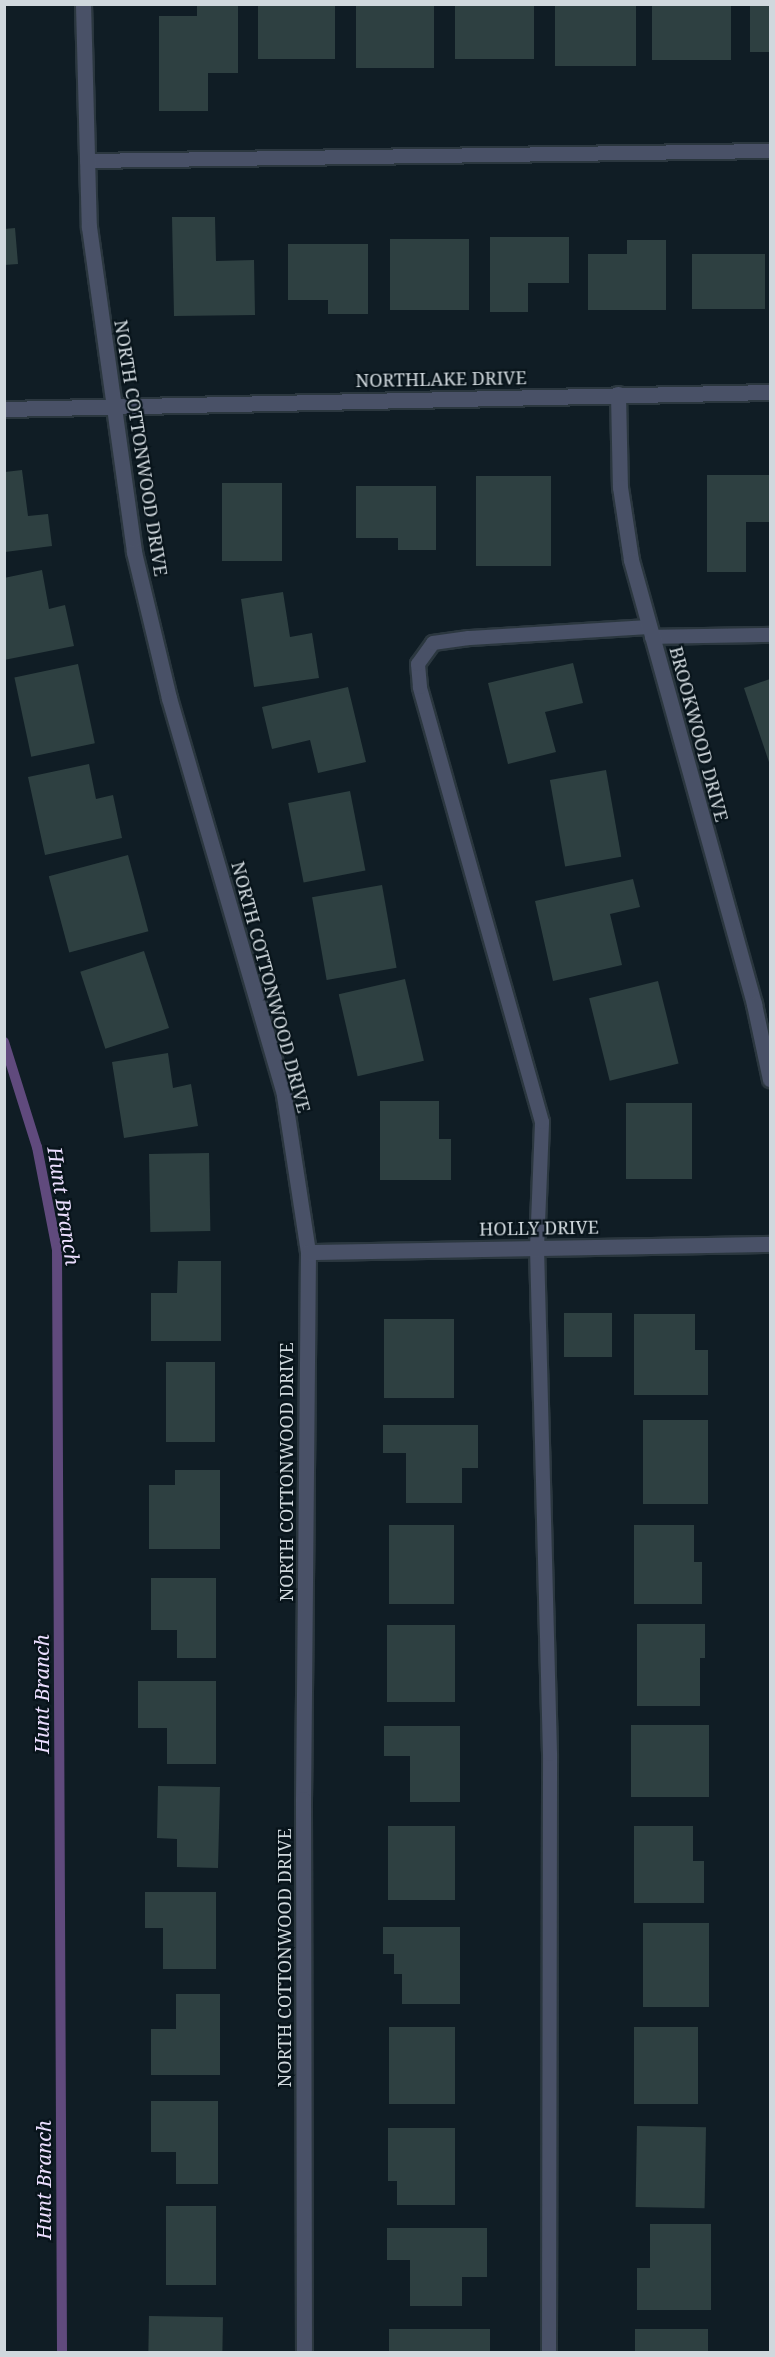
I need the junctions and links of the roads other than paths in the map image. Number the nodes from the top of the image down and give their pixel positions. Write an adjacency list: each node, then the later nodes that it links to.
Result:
1 (82, 4): 3 (street, NORTH COTTONWOOD DRIVE)
2 (771, 151): 3 (lane)
3 (87, 161): 6 (street, NORTH COTTONWOOD DRIVE)
4 (771, 392): 5 (street, NORTHLAKE DRIVE)
5 (618, 394): 6 (street, NORTHLAKE DRIVE); 8 (street, BROOKWOOD DRIVE)
6 (113, 406): 7 (street, NORTHLAKE DRIVE); 13 (street, NORTH COTTONWOOD DRIVE)
7 (4, 409)
8 (651, 632): 9 (lane); 10 (street, BROOKWOOD DRIVE); 12 (lane)
9 (771, 635)
10 (771, 1079)
11 (771, 1244): 12 (street, HOLLY DRIVE)
12 (537, 1248): 13 (street, HOLLY DRIVE); 15 (lane)
13 (308, 1252): 14 (street, NORTH COTTONWOOD DRIVE)
14 (304, 2352)
15 (549, 2352)

